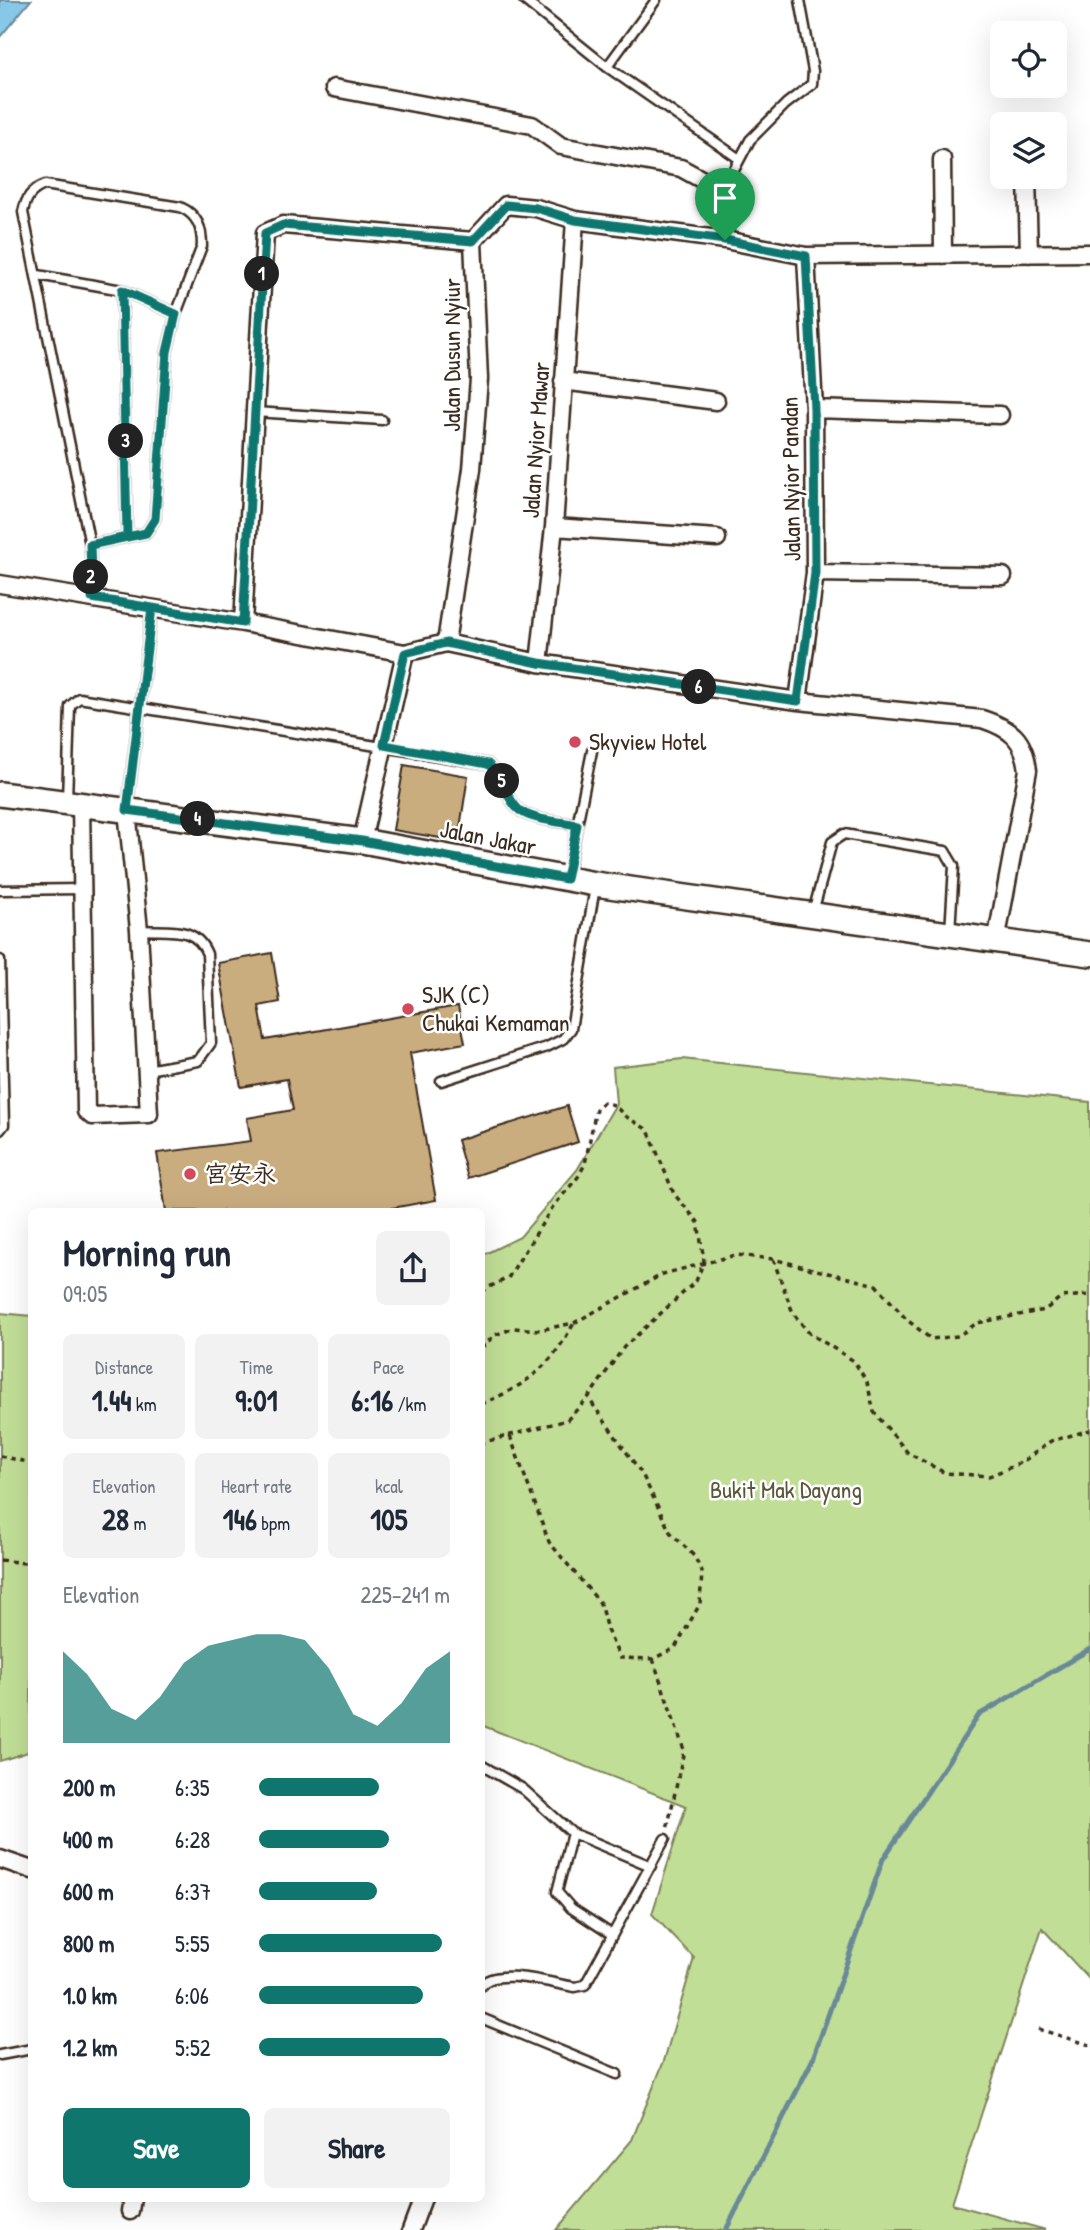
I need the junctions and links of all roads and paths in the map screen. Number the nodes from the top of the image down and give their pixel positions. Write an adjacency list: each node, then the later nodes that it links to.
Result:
1 (524, 0): 4 (lane)
2 (656, 0): 4 (lane)
3 (800, 0): 6 (lane)
4 (607, 67): 6 (lane)
5 (334, 88): 9 (street)
6 (738, 158): 9 (lane)
7 (942, 159): 15 (street)
8 (1027, 189): 14 (street)
9 (723, 191): 11 (street)
10 (575, 220): 11 (street); 12 (street); 20 (street, Jalan Nyior Mawar)
11 (725, 240): 16 (street)
12 (473, 241): 23 (street); 36 (street, Jalan Dusun Nyiur)
13 (1090, 253): 14 (street)
14 (1028, 254): 15 (street)
15 (943, 255): 16 (street)
16 (806, 256): 22 (street, Jalan Nyior Pandan)
17 (38, 275): 18 (lane); 19 (lane); 29 (lane)
18 (122, 290): 19 (lane); 27 (lane)
19 (176, 314): 27 (lane)
20 (563, 381): 21 (street); 26 (street, Jalan Nyior Mawar)
21 (716, 401)
22 (814, 409): 24 (street); 30 (street, Jalan Nyior Pandan)
23 (254, 412): 25 (lane); 35 (street)
24 (1000, 415)
25 (382, 420)
26 (554, 527): 28 (street); 38 (street, Jalan Nyior Mawar)
27 (127, 537): 29 (lane)
28 (717, 538)
29 (90, 545): 33 (lane)
30 (815, 573): 31 (street); 39 (street, Jalan Nyior Pandan)
31 (1003, 576)
32 (0, 584): 33 (street)
33 (92, 598): 34 (street)
34 (152, 608): 35 (street); 40 (lane)
35 (243, 623): 37 (street)
36 (446, 643): 37 (street); 38 (street)
37 (405, 653): 41 (street)
38 (539, 663): 39 (street)
39 (798, 701): 55 (street)
40 (139, 708): 41 (lane); 44 (lane); 45 (lane)
41 (384, 745): 46 (lane); 47 (street)
42 (592, 751): 46 (lane)
43 (0, 794): 44 (main road, Jalan Jakar)
44 (74, 804): 45 (main road, Jalan Jakar); 50 (street)
45 (127, 810): 47 (main road, Jalan Jakar); 53 (street)
46 (577, 825): 48 (lane)
47 (362, 841): 48 (main road, Jalan Jakar)
48 (566, 879): 49 (main road, Jalan Jakar)
49 (595, 884): 52 (main road, Jalan Jakar); 59 (lane)
50 (82, 889): 51 (lane); 58 (street)
51 (0, 890)
52 (813, 914): 54 (main road, Jalan Jakar); 54 (lane)
53 (139, 930): 58 (street); 58 (lane)
54 (950, 935): 55 (main road, Jalan Jakar)
55 (996, 942): 56 (main road, Jalan Jakar)
56 (1090, 954)
57 (0, 960): 60 (lane)
58 (147, 1070)
59 (441, 1081)
60 (0, 1130)
61 (773, 1259): 62 (path); 64 (path); 69 (path)
62 (704, 1261): 63 (path); 65 (path); 67 (path)
63 (485, 1289)
64 (1090, 1296)
65 (575, 1323): 66 (path); 68 (path)
66 (485, 1344)
67 (588, 1398): 70 (path); 76 (path)
68 (485, 1402)
69 (1090, 1430)
70 (510, 1436): 71 (path); 76 (path)
71 (485, 1442)
72 (0, 1456): 73 (path)
73 (28, 1462)
74 (0, 1560): 75 (path)
75 (28, 1564)
76 (653, 1659): 79 (path)
77 (485, 1767): 78 (lane)
78 (572, 1833): 81 (lane); 83 (lane)
79 (665, 1839): 81 (lane)
80 (0, 1859): 82 (street)
81 (651, 1866): 83 (lane)
82 (28, 1869)
83 (611, 1934): 84 (lane)
84 (485, 1980)
85 (485, 2020): 90 (lane)
86 (1038, 2029): 87 (path)
87 (1090, 2045)
88 (28, 2050): 89 (lane)
89 (0, 2055)
90 (617, 2074)
91 (422, 2202): 92 (street)
92 (411, 2230)

